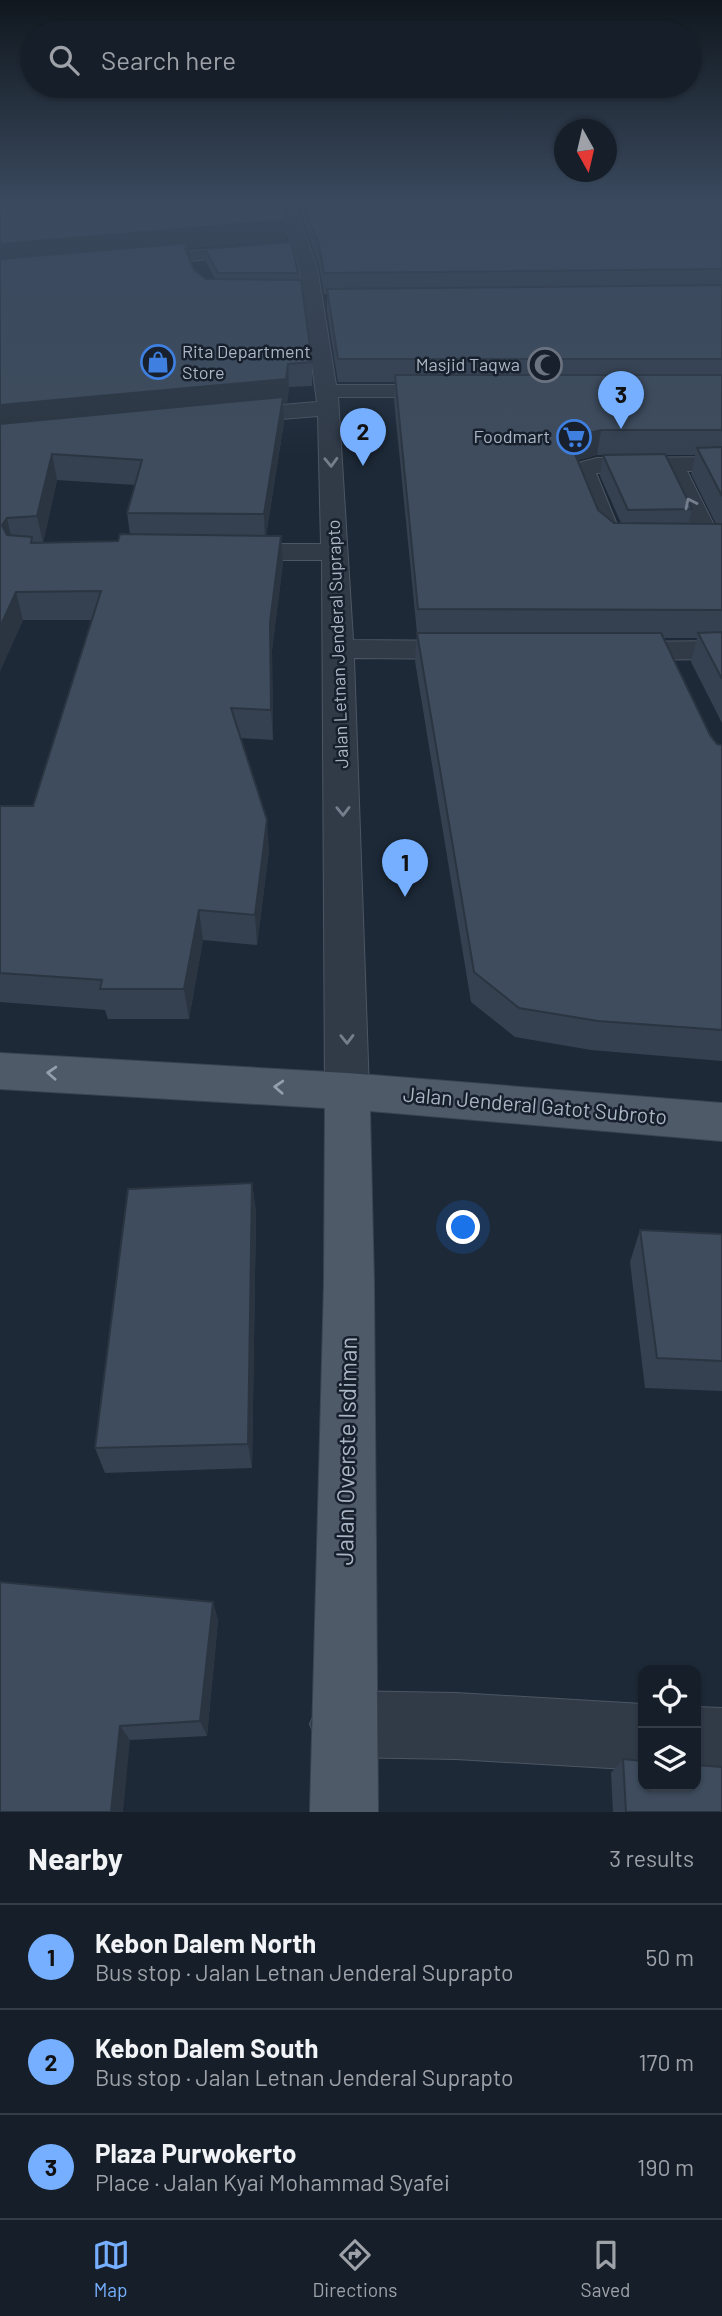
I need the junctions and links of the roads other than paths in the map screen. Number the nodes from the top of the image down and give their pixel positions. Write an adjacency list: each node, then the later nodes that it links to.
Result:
1 (311, 288): 3 (street, Jalan Letnan Jenderal Suprapto)
2 (464, 391): 3 (street)
3 (328, 400): 4 (street); 9 (street, Jalan Letnan Jenderal Suprapto, one-way to 9)
4 (209, 418)
5 (722, 464): 6 (street)
6 (672, 465): 7 (street, one-way to 6); 7 (street)
7 (715, 541)
8 (196, 552): 9 (street)
9 (335, 552): 10 (street, Jalan Letnan Jenderal Suprapto)
10 (340, 649): 11 (street); 15 (street, Jalan Letnan Jenderal Suprapto, one-way to 15)
11 (492, 650)
12 (722, 650): 13 (street)
13 (587, 651)
14 (0, 1071): 15 (main road, Jalan Jenderal Gatot Subroto, one-way to 14)
15 (347, 1091): 16 (main road, Jalan Jenderal Gatot Subroto); 17 (main road, Jalan Overste Isdiman)
16 (722, 1122)
17 (343, 1724): 18 (street); 21 (main road, Jalan Overste Isdiman)
18 (638, 1737)
19 (701, 1740): 20 (street)
20 (722, 1741)
21 (344, 1812)

